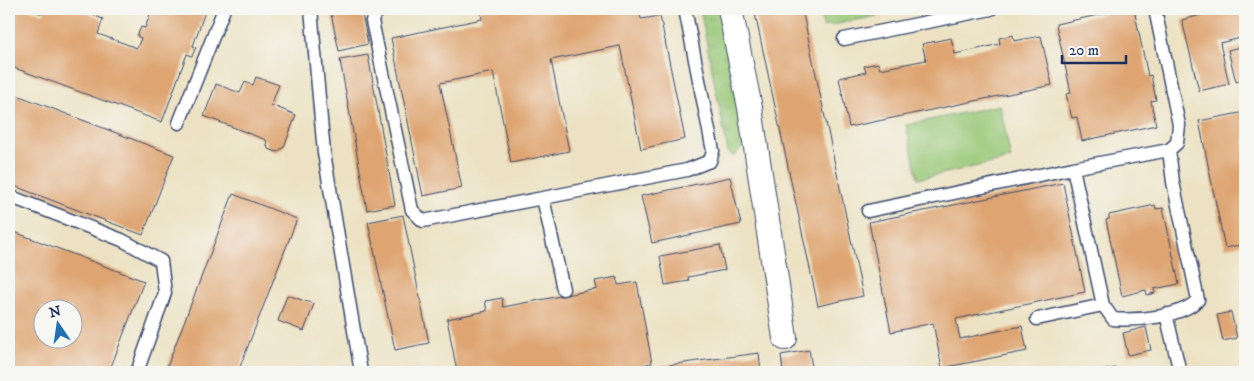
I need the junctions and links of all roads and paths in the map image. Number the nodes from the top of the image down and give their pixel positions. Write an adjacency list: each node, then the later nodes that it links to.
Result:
1 (224, 9): 9 (lane)
2 (311, 9): 21 (lane)
3 (377, 9): 13 (lane)
4 (685, 9): 13 (lane)
5 (730, 9): 19 (street)
6 (991, 9): 8 (lane)
7 (1155, 9): 10 (lane)
8 (844, 39)
9 (179, 123)
10 (1169, 150): 11 (lane); 17 (lane)
11 (1073, 168): 14 (lane); 16 (lane)
12 (9, 196): 20 (lane)
13 (543, 198): 15 (lane)
14 (868, 211)
15 (563, 289)
16 (1103, 305): 17 (lane); 18 (lane)
17 (1166, 314): 22 (lane)
18 (1037, 319)
19 (785, 338)
20 (137, 372)
21 (361, 372)
22 (1180, 372)

